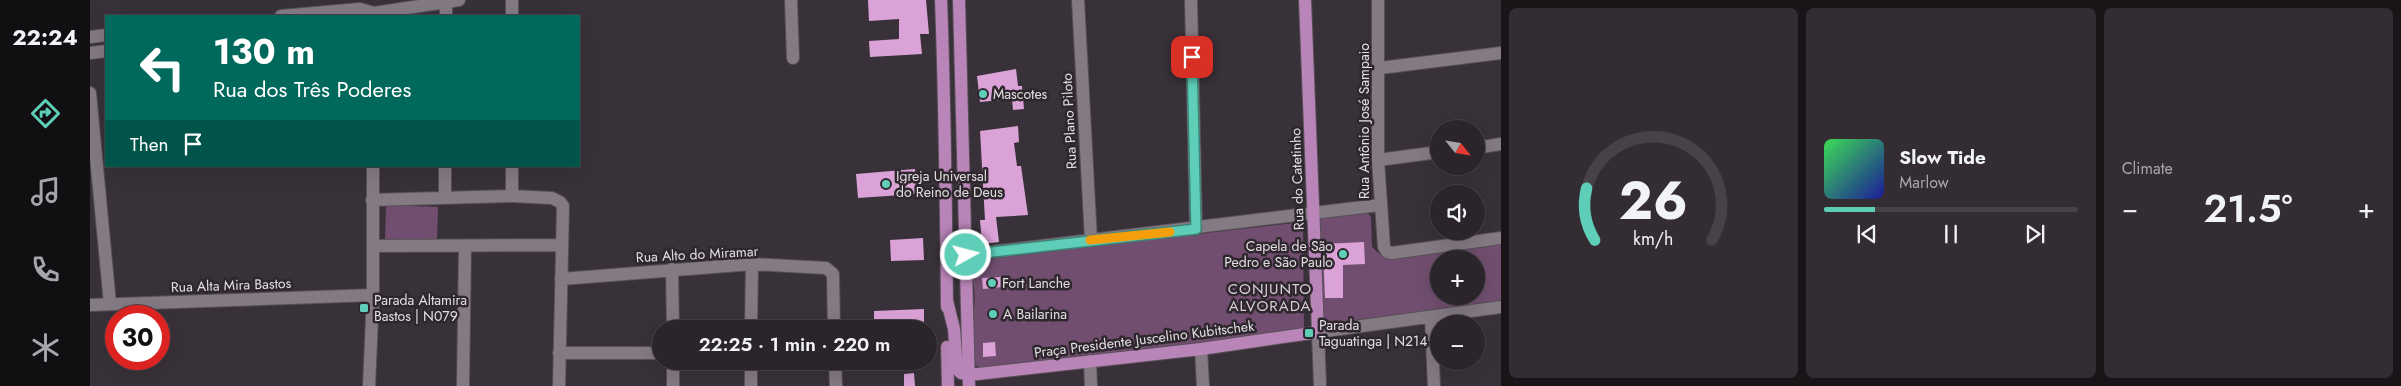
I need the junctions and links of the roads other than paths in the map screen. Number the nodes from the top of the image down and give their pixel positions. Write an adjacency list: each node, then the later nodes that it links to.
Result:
1 (512, 0): 14 (street)
2 (791, 0): 20 (street)
3 (941, 0): 34 (main road)
4 (959, 0): 42 (main road)
5 (1078, 0): 38 (street, Rua Plano Piloto)
6 (1191, 0): 36 (street)
7 (1305, 0): 35 (main road, Rua do Catetinho)
8 (1378, 0): 21 (street, Rua Antônio José Sampaio)
9 (452, 1): 10 (street); 13 (street)
10 (424, 2): 12 (street)
11 (292, 15): 12 (street)
12 (371, 15)
13 (446, 15)
14 (512, 15)
15 (105, 35): 16 (street)
16 (90, 37)
17 (105, 51): 18 (street)
18 (90, 53)
19 (1501, 54): 21 (street)
20 (793, 58)
21 (1380, 68): 26 (street, Rua Antônio José Sampaio)
22 (90, 93): 48 (street)
23 (1501, 144): 24 (street)
24 (1485, 147)
25 (1430, 153): 26 (street)
26 (1378, 160): 33 (street, Rua Antônio José Sampaio)
27 (373, 167): 32 (street)
28 (446, 167): 31 (street)
29 (512, 167): 30 (street)
30 (512, 196): 31 (street); 39 (street)
31 (445, 198): 32 (street)
32 (372, 200): 40 (street)
33 (1380, 205): 35 (street); 37 (street, Rua Antônio José Sampaio)
34 (945, 212): 42 (main road); 47 (main road)
35 (1314, 213): 36 (street); 56 (main road, Rua do Catetinho)
36 (1196, 229): 38 (street)
37 (1501, 238)
38 (1091, 240): 42 (street)
39 (561, 245): 41 (street); 45 (street)
40 (373, 246): 41 (street); 46 (street)
41 (465, 246): 67 (street)
42 (966, 255): 65 (main road)
43 (752, 264): 44 (street, Rua Alto do Miramar); 54 (street); 55 (street, Rua Alto do Miramar)
44 (672, 269): 45 (street, Rua Alto do Miramar); 53 (street)
45 (560, 279): 59 (street)
46 (373, 295): 48 (street, Rua Alta Mira Bastos); 66 (street)
47 (947, 300): 65 (main road); 72 (main road)
48 (110, 304): 49 (street, Rua Alta Mira Bastos)
49 (90, 305)
50 (1501, 307): 51 (street, Praça Presidente Juscelino Kubitschek)
51 (1445, 315)
52 (1430, 317): 56 (street, Praça Presidente Juscelino Kubitschek)
53 (673, 320)
54 (751, 320)
55 (834, 320)
56 (1318, 332): 57 (main road, Praça Presidente Juscelino Kubitschek); 75 (street, Rua do Catetinho)
57 (1201, 349): 60 (main road, Praça Presidente Juscelino Kubitschek); 74 (street)
58 (652, 353): 59 (street)
59 (559, 354): 68 (street)
60 (1090, 361): 65 (main road, Praça Presidente Juscelino Kubitschek); 73 (street)
61 (673, 370): 69 (street)
62 (751, 370): 70 (street)
63 (835, 370): 71 (street)
64 (1433, 370): 76 (street)
65 (969, 380)
66 (369, 386)
67 (463, 386)
68 (559, 386)
69 (674, 386)
70 (751, 386)
71 (836, 386)
72 (948, 386)
73 (1091, 386)
74 (1203, 386)
75 (1320, 386)
76 (1434, 386)

